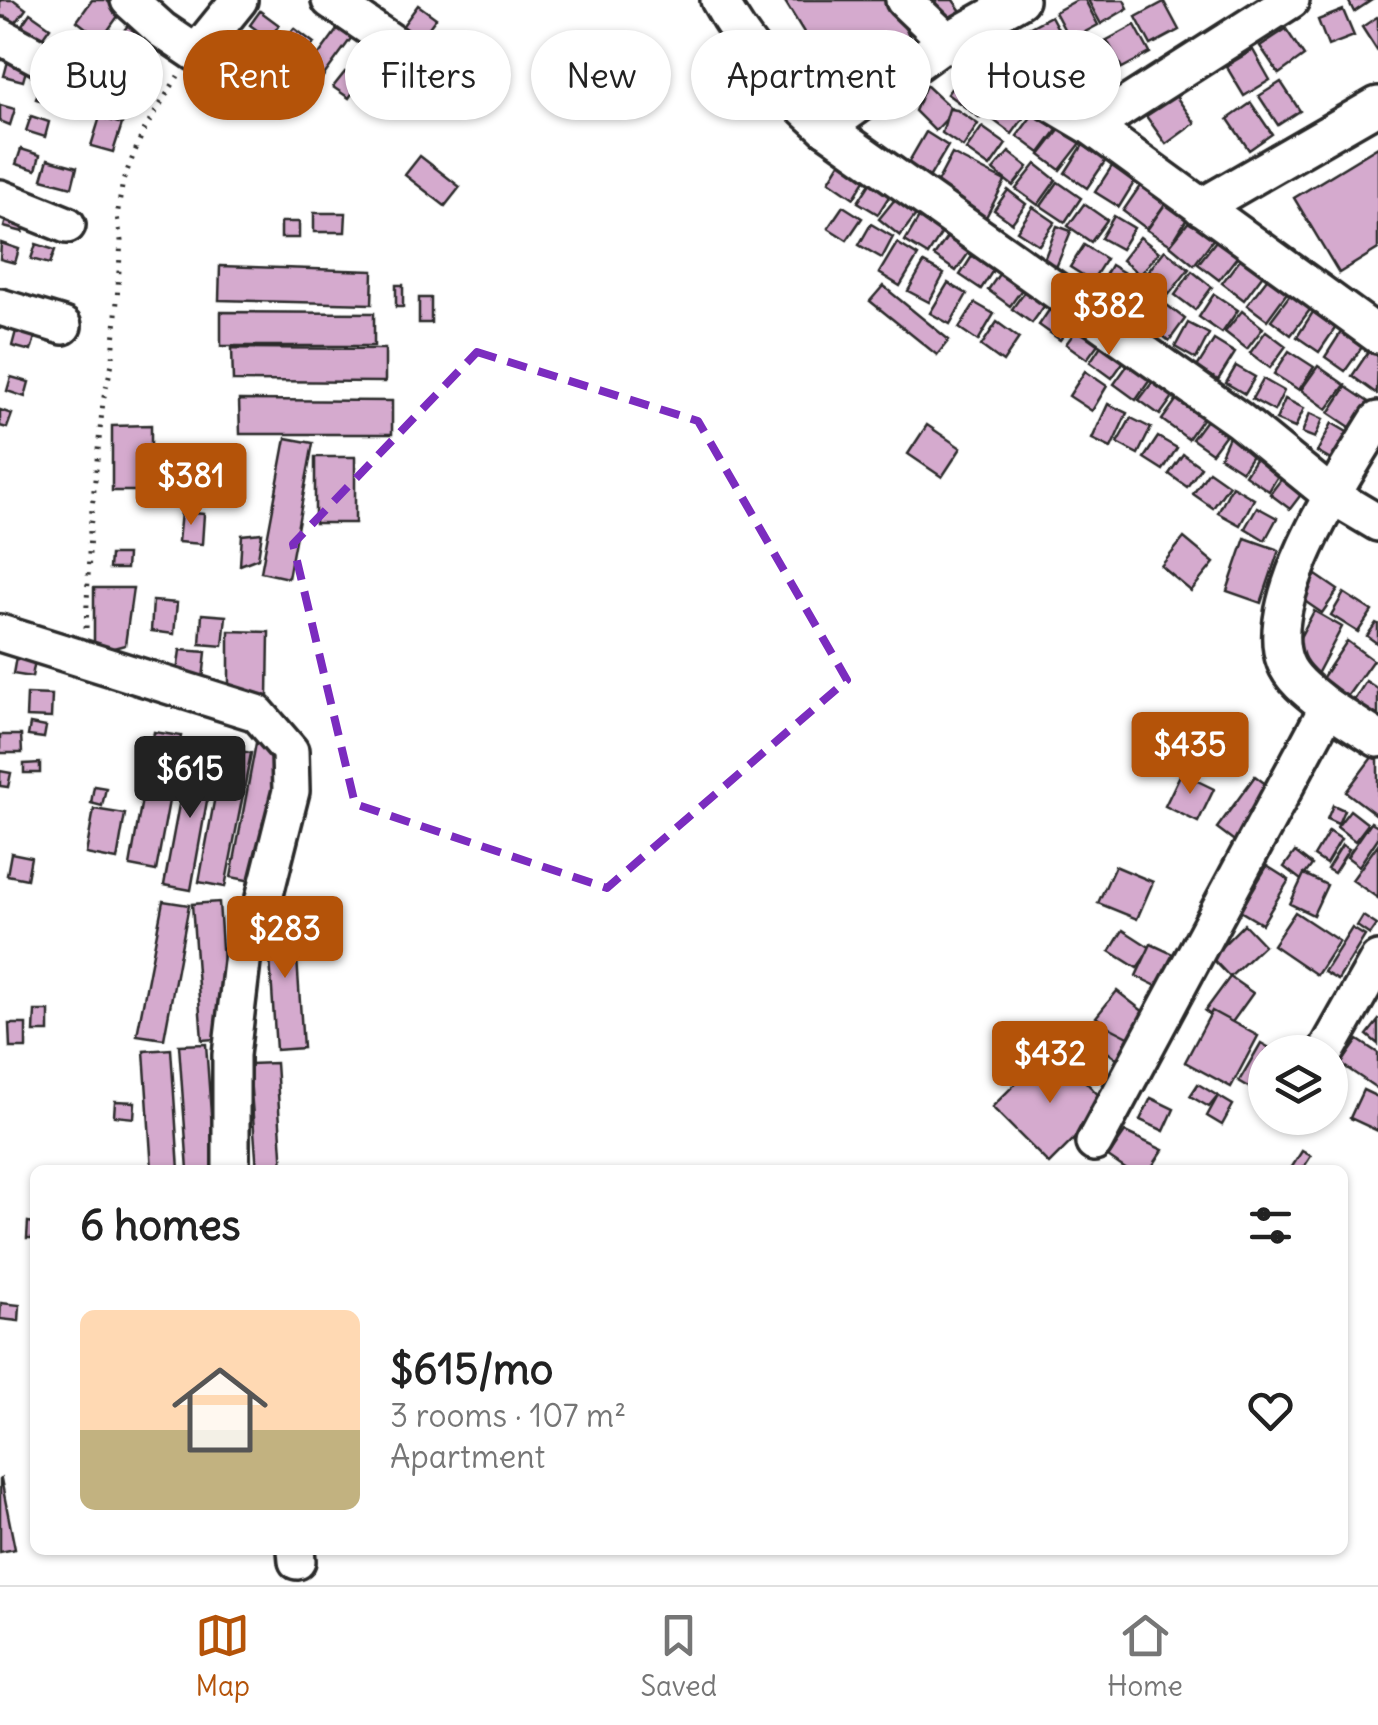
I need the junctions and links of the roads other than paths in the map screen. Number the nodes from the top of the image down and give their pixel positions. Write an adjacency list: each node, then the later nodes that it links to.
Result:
1 (129, 0): 2 (street)
2 (239, 0)
3 (330, 0): 8 (street)
4 (720, 0): 13 (street)
5 (904, 0): 10 (street)
6 (1020, 0): 10 (street)
7 (1290, 0): 14 (street)
8 (374, 30)
9 (0, 36): 11 (street)
10 (947, 41): 13 (street); 14 (street)
11 (30, 52)
12 (1378, 105): 16 (street)
13 (826, 128): 22 (street)
14 (1092, 128): 16 (street)
15 (0, 198): 17 (street)
16 (1201, 207): 20 (street)
17 (67, 225)
18 (0, 307): 19 (street)
19 (63, 326)
20 (1378, 335)
21 (1378, 420): 22 (street)
22 (1331, 495): 23 (street); 25 (street)
23 (1378, 523)
24 (0, 633): 30 (street)
25 (1328, 706): 26 (street); 29 (street)
26 (1378, 739)
27 (1378, 960): 28 (street)
28 (1336, 1035)
29 (1094, 1143)
30 (231, 1165)

